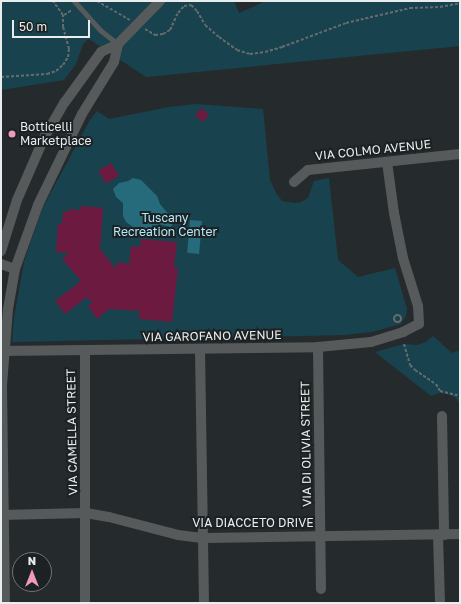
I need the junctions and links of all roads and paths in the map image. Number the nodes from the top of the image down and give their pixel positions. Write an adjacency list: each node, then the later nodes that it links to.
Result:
1 (53, 1): 8 (path)
2 (74, 1): 7 (lane)
3 (97, 1): 6 (path)
4 (160, 1): 6 (street)
5 (460, 3): 6 (path)
6 (137, 24): 7 (street)
7 (118, 44): 12 (street); 14 (street)
8 (1, 77)
9 (460, 154): 10 (street, VIA COLMO AVENUE)
10 (387, 162): 11 (street, VIA COLMO AVENUE); 16 (street, VIA GAROFANO AVENUE)
11 (294, 182)
12 (1, 250)
13 (1, 264): 14 (street)
14 (15, 270): 19 (street)
15 (404, 344): 20 (path)
16 (318, 347): 17 (street, VIA GAROFANO AVENUE); 26 (street, VIA DI OLIVIA STREET)
17 (200, 349): 18 (street, VIA GAROFANO AVENUE); 27 (street)
18 (84, 350): 19 (street, VIA GAROFANO AVENUE); 22 (street, VIA CAMELLA STREET)
19 (2, 351): 23 (street)
20 (460, 396)
21 (442, 416): 25 (street)
22 (86, 513): 23 (street, VIA DIACCETO DRIVE); 27 (street, VIA DIACCETO DRIVE); 30 (street, VIA CAMELLA STREET)
23 (2, 515): 29 (street)
24 (460, 534): 25 (street, VIA DIACCETO DRIVE)
25 (441, 535): 26 (street, VIA DIACCETO DRIVE); 32 (street)
26 (321, 537): 27 (street, VIA DIACCETO DRIVE); 28 (street, VIA DI OLIVIA STREET)
27 (204, 538): 31 (street)
28 (321, 589)
29 (6, 601)
30 (85, 603)
31 (204, 603)
32 (440, 603)

